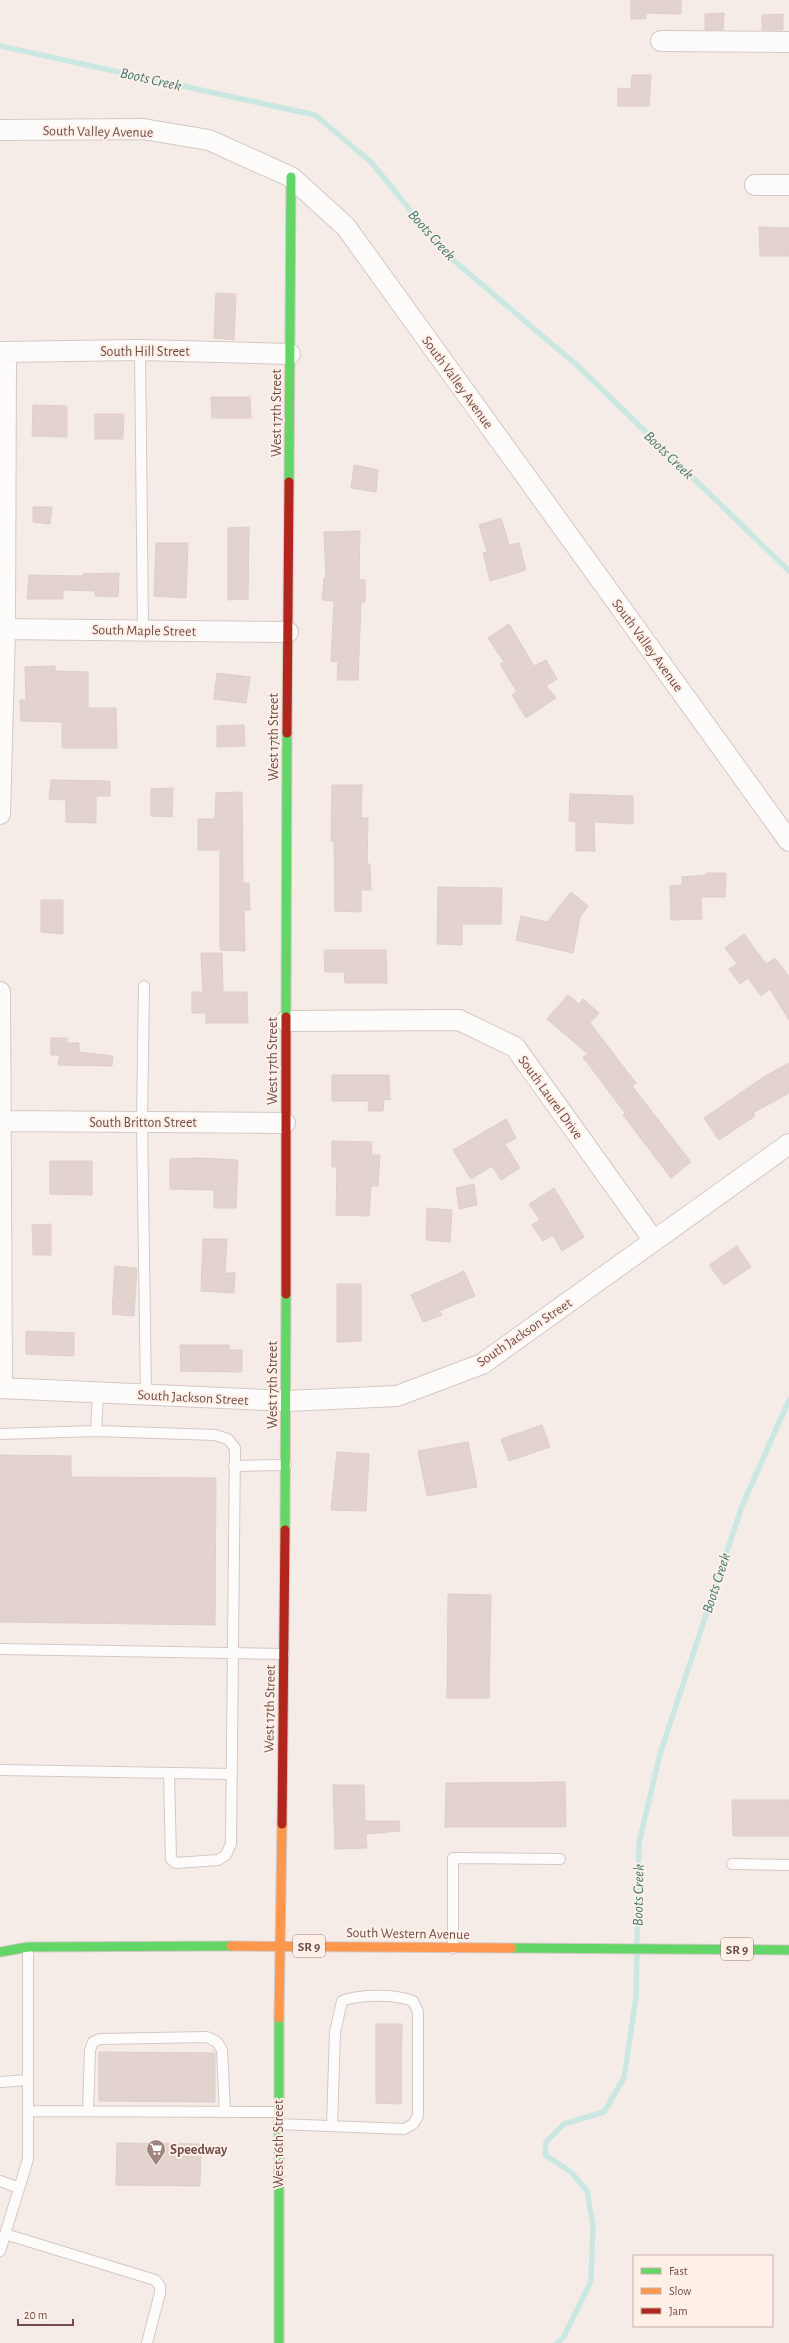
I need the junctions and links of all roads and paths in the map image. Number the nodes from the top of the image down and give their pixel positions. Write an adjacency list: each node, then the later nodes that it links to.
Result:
1 (661, 41): 2 (street)
2 (789, 42)
3 (0, 130): 4 (street, South Valley Avenue)
4 (291, 177): 9 (main road, West 17th Street); 15 (street, South Valley Avenue)
5 (755, 185): 6 (street)
6 (789, 185)
7 (140, 350): 8 (street, South Hill Street); 9 (street, South Hill Street); 11 (lane)
8 (3, 352): 10 (street)
9 (290, 354): 12 (main road, West 17th Street)
10 (2, 628): 11 (street, South Maple Street); 13 (street)
11 (143, 630): 12 (street, South Maple Street)
12 (288, 632): 18 (main road, West 17th Street)
13 (1, 734): 14 (street)
14 (0, 814)
15 (789, 841)
16 (144, 986): 20 (lane)
17 (0, 992): 19 (street)
18 (286, 1022): 21 (main road, West 17th Street); 23 (street, South Laurel Drive)
19 (0, 1121): 20 (street, South Britton Street); 24 (street)
20 (142, 1122): 21 (street, South Britton Street); 26 (lane)
21 (285, 1123): 27 (main road, West 17th Street)
22 (789, 1144): 23 (street, South Jackson Street)
23 (654, 1241): 27 (street, South Jackson Street)
24 (1, 1388): 25 (street, South Jackson Street)
25 (98, 1392): 26 (street, South Jackson Street); 28 (lane)
26 (146, 1394): 27 (street, South Jackson Street)
27 (287, 1401): 30 (main road, West 17th Street)
28 (96, 1431): 29 (lane); 31 (lane)
29 (0, 1434)
30 (286, 1465): 31 (lane); 34 (main road, West 17th Street)
31 (234, 1466): 33 (lane)
32 (0, 1650): 33 (lane)
33 (233, 1653): 34 (lane); 37 (lane)
34 (284, 1654): 41 (main road, West 17th Street)
35 (0, 1770): 36 (lane)
36 (169, 1773): 37 (lane); 37 (lane)
37 (232, 1774)
38 (560, 1859): 43 (lane)
39 (732, 1864): 40 (lane)
40 (789, 1865)
41 (281, 1946): 42 (main road, South Western Avenue / SR 9); 43 (main road, South Western Avenue / SR 9); 51 (main road, West 16th Street)
42 (28, 1947): 45 (main road, SR 9); 46 (lane)
43 (453, 1948): 44 (main road, South Western Avenue / SR 9)
44 (789, 1950)
45 (0, 1952)
46 (28, 2080): 47 (lane); 48 (lane)
47 (0, 2082)
48 (28, 2111): 49 (lane); 55 (lane)
49 (88, 2111): 50 (lane); 50 (lane)
50 (225, 2112): 51 (lane)
51 (278, 2112): 52 (main road, West 16th Street)
52 (278, 2124): 53 (lane); 59 (main road, West 16th Street)
53 (332, 2126): 53 (lane)
54 (0, 2181): 55 (lane)
55 (19, 2188): 56 (lane)
56 (5, 2234): 57 (lane); 58 (lane)
57 (0, 2251)
58 (147, 2343)
59 (279, 2343)

